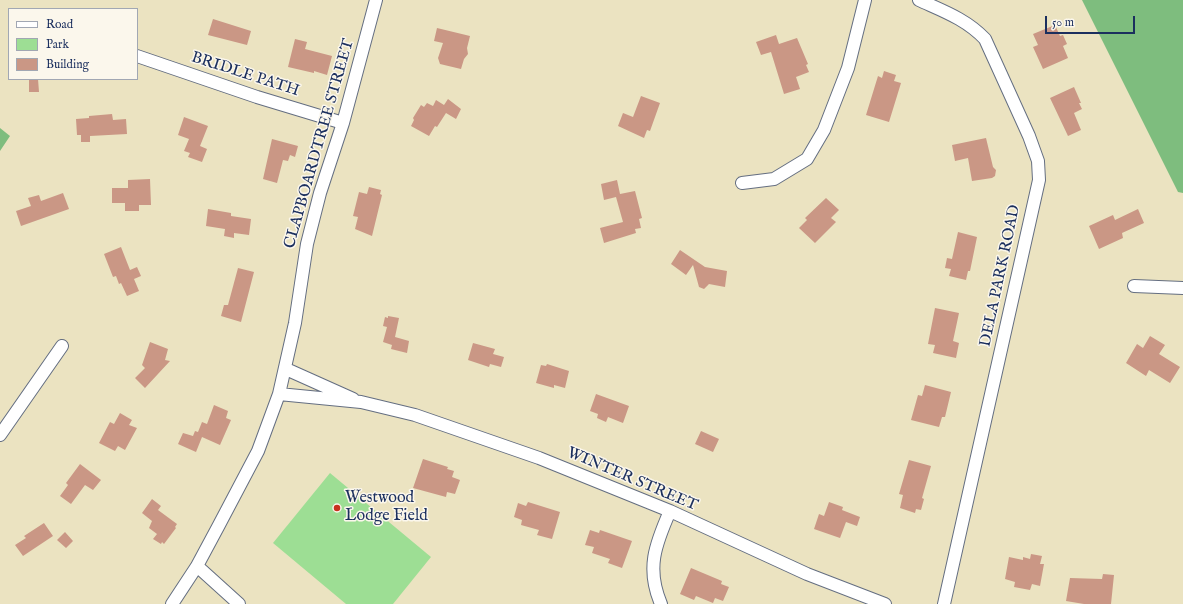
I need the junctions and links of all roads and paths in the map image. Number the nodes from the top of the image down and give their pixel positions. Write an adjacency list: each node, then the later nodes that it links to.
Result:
1 (376, 0): 5 (street, CLAPBOARDTREE STREET)
2 (865, 0): 6 (street)
3 (919, 0): 20 (street, DELA PARK ROAD)
4 (138, 56): 5 (street, BRIDLE PATH)
5 (342, 123): 10 (street, CLAPBOARDTREE STREET)
6 (742, 183)
7 (1134, 286): 8 (street)
8 (1183, 288)
9 (62, 346): 13 (street)
10 (286, 369): 11 (street, CLAPBOARDTREE STREET); 12 (street, WINTER STREET)
11 (280, 394): 12 (street, WINTER STREET); 15 (street, CLAPBOARDTREE STREET)
12 (361, 402): 14 (street, WINTER STREET)
13 (0, 435)
14 (670, 511): 18 (street); 19 (street, WINTER STREET)
15 (197, 566): 16 (street, CLAPBOARDTREE STREET); 17 (street)
16 (172, 604)
17 (239, 604)
18 (661, 604)
19 (884, 604)
20 (944, 604)

